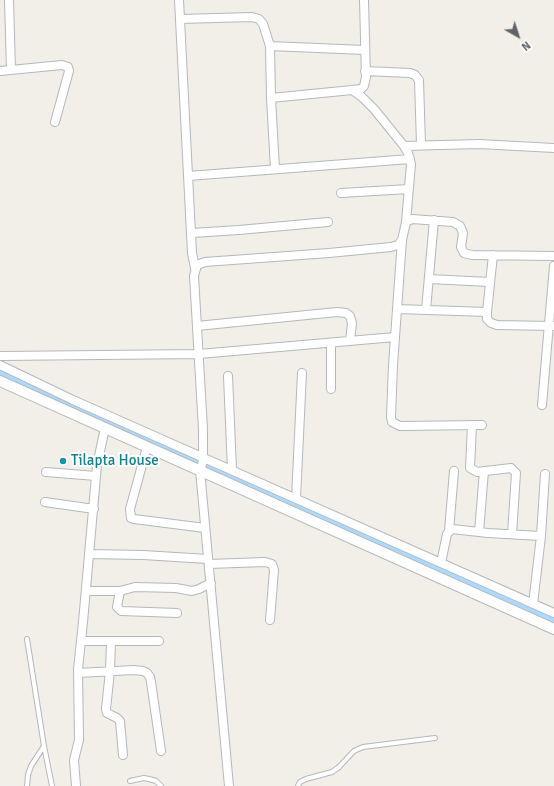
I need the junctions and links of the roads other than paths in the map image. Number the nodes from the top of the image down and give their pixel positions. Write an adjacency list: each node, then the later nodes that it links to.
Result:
1 (9, 0): 7 (street)
2 (178, 0): 4 (street)
3 (364, 0): 6 (street)
4 (180, 18): 5 (street); 18 (street)
5 (270, 46): 6 (street); 11 (street)
6 (365, 50): 9 (street)
7 (11, 70): 8 (street); 12 (street)
8 (0, 71)
9 (365, 71): 10 (street); 13 (street)
10 (352, 90): 11 (street); 14 (street)
11 (271, 98): 17 (street)
12 (55, 122)
13 (421, 145): 14 (street); 15 (street)
14 (404, 146): 16 (street)
15 (554, 148)
16 (410, 159): 17 (street); 19 (street)
17 (275, 169): 18 (street)
18 (188, 176): 24 (street)
19 (409, 189): 20 (street); 23 (street)
20 (341, 193)
21 (434, 220): 23 (street); 26 (street); 30 (street)
22 (328, 222): 24 (street)
23 (406, 222): 25 (street)
24 (192, 233): 29 (street)
25 (402, 240): 29 (street); 32 (street)
26 (493, 256): 27 (street); 31 (street)
27 (554, 256)
28 (554, 266): 36 (street)
29 (195, 268): 35 (street)
30 (429, 279): 31 (street); 33 (street)
31 (490, 282): 34 (street)
32 (397, 309): 33 (street); 37 (street)
33 (426, 310): 34 (street)
34 (487, 312): 36 (street)
35 (197, 326): 38 (street); 40 (street)
36 (551, 326): 47 (street)
37 (395, 337): 38 (street); 48 (street)
38 (350, 341): 39 (street)
39 (331, 343): 40 (street); 46 (street)
40 (199, 354): 41 (street); 52 (street)
41 (0, 356)
42 (0, 365): 52 (street)
43 (302, 373): 59 (street)
44 (228, 376): 53 (street)
45 (0, 381): 50 (street)
46 (331, 389)
47 (542, 404)
48 (472, 425): 49 (street); 54 (street)
49 (482, 425)
50 (105, 428): 51 (street); 58 (street)
51 (147, 447): 52 (street); 62 (street)
52 (202, 464): 53 (street); 62 (street); 77 (street)
53 (232, 470): 59 (street)
54 (484, 471): 64 (street); 65 (street)
55 (46, 472): 58 (street)
56 (454, 472): 63 (street)
57 (545, 474): 66 (street)
58 (96, 476): 61 (street)
59 (296, 498): 69 (street)
60 (45, 502): 61 (street)
61 (94, 509): 67 (street)
62 (205, 528): 68 (street)
63 (449, 531): 64 (street); 69 (street)
64 (479, 532): 65 (street)
65 (512, 534): 66 (street)
66 (541, 536): 73 (street)
67 (90, 554): 68 (street); 71 (street)
68 (209, 561): 70 (street); 76 (street)
69 (442, 563): 73 (street)
70 (211, 583): 72 (street); 93 (street)
71 (86, 591): 72 (street); 79 (street)
72 (120, 591): 74 (street)
73 (533, 604): 75 (street)
74 (177, 613)
75 (554, 613)
76 (270, 620)
77 (554, 629)
78 (27, 639): 85 (lane)
79 (81, 641): 80 (street); 83 (street)
80 (111, 641): 81 (street); 82 (street)
81 (159, 641)
82 (110, 670): 83 (street); 86 (street); 87 (street)
83 (78, 673): 91 (street)
84 (435, 738): 94 (lane)
85 (44, 746): 89 (lane); 90 (lane)
86 (160, 751)
87 (123, 755)
88 (130, 781): 92 (lane)
89 (27, 786)
90 (52, 786)
91 (76, 786)
92 (161, 786)
93 (229, 786)
94 (298, 786)

